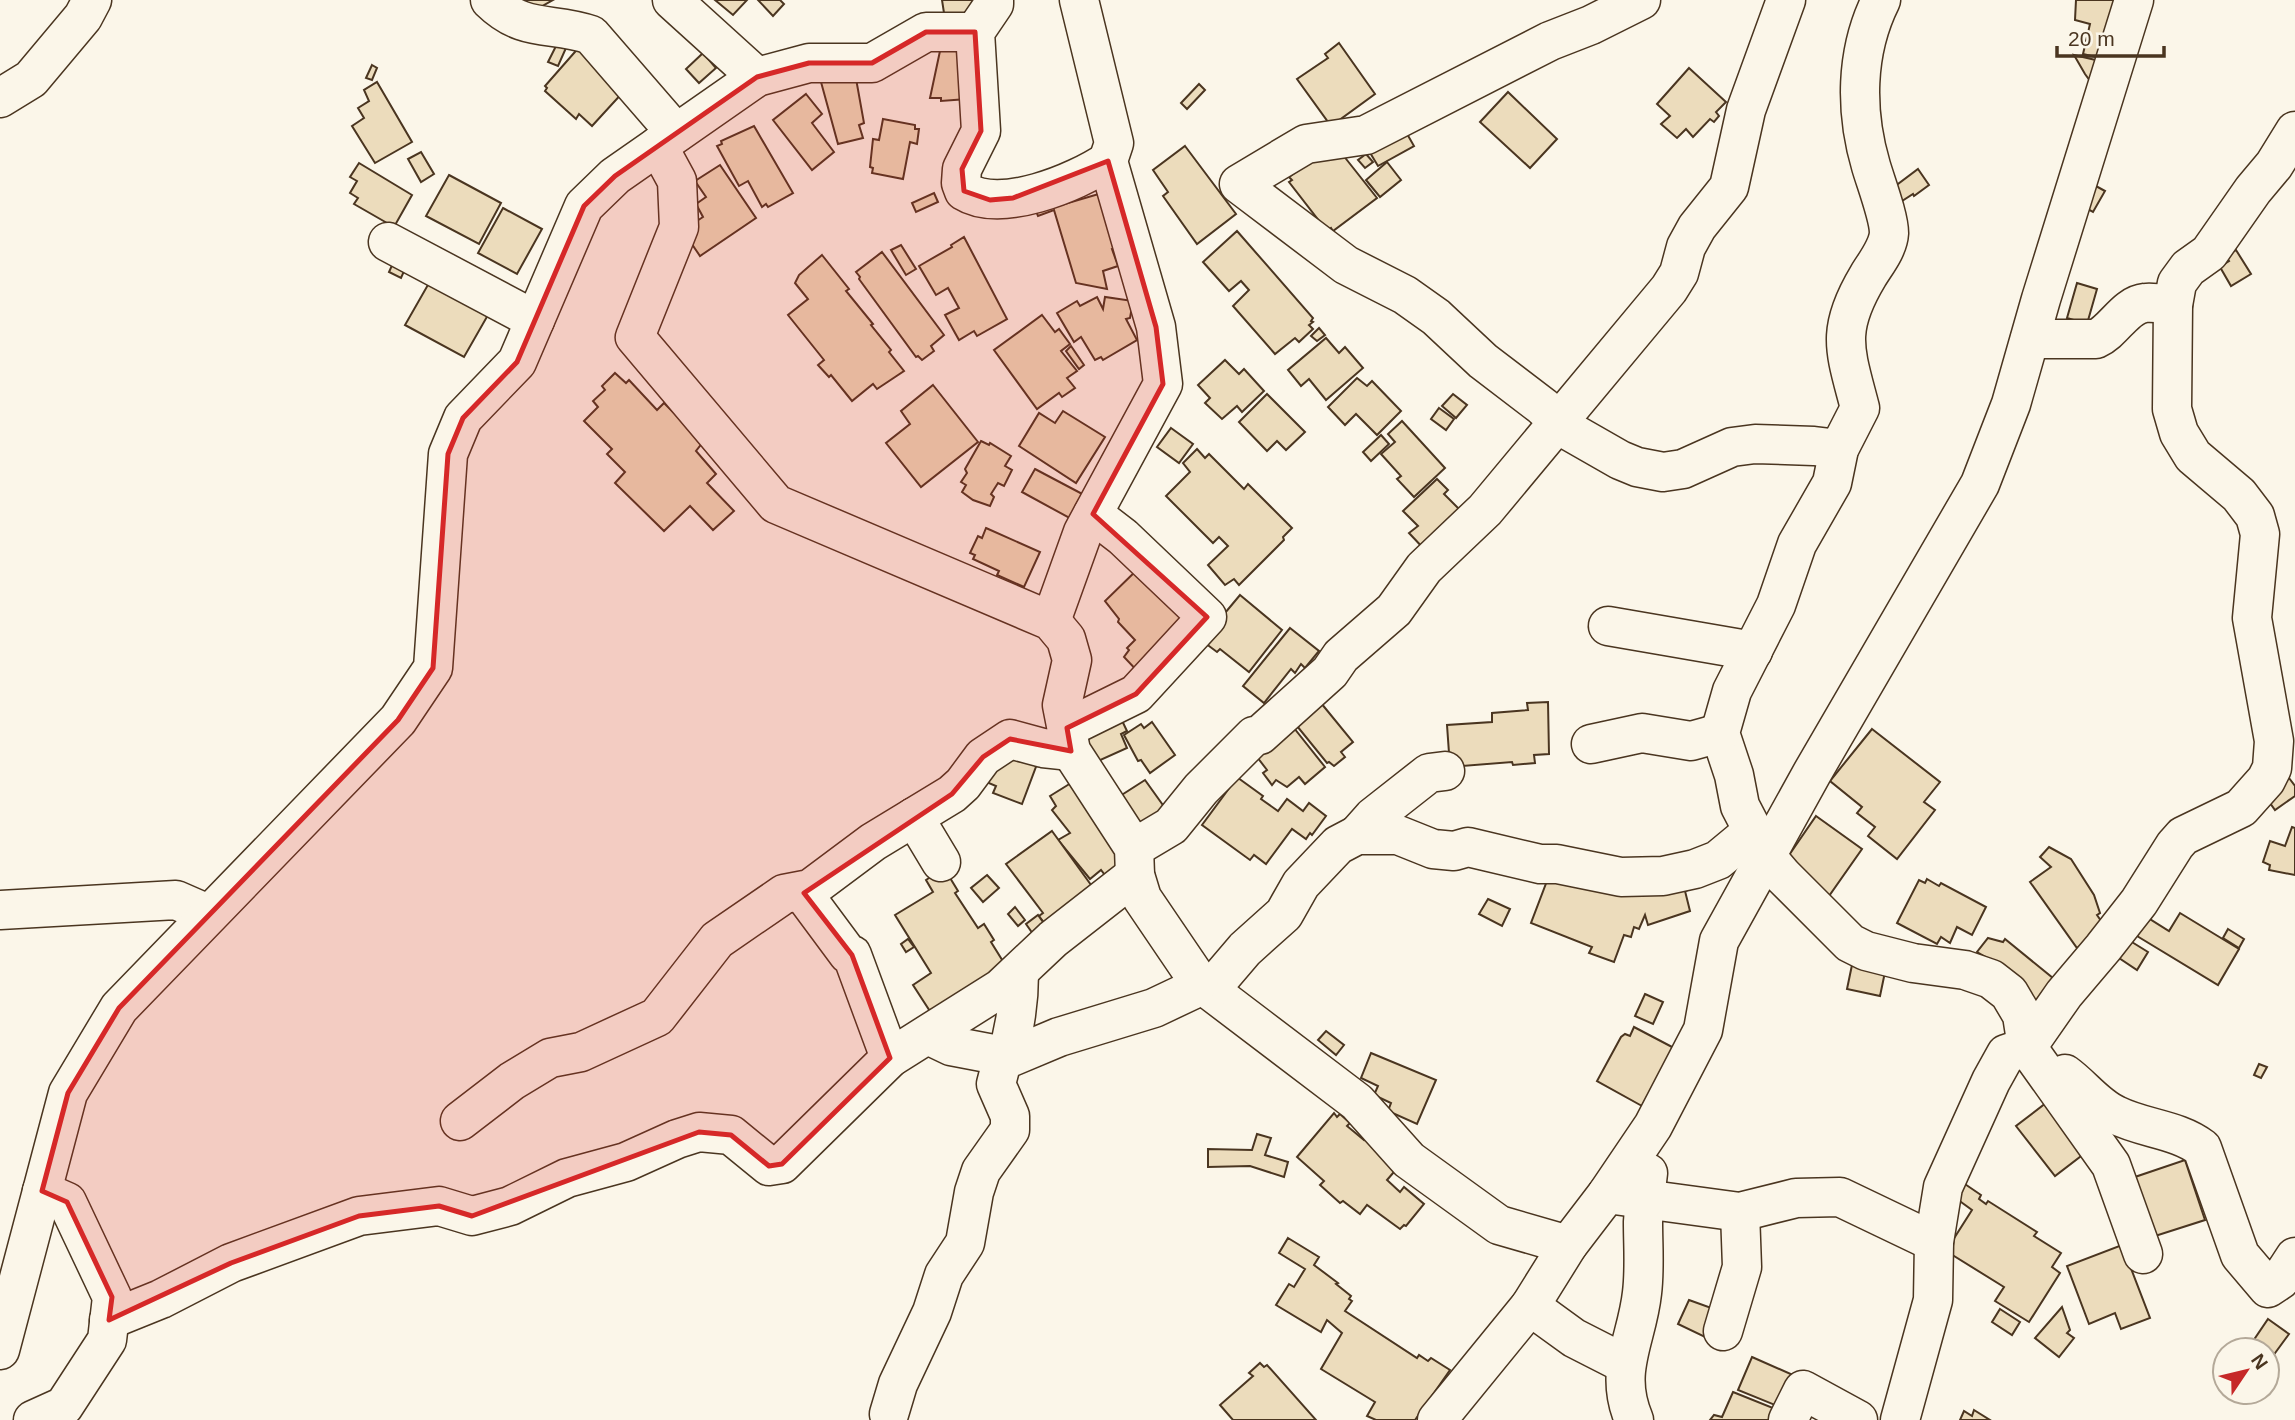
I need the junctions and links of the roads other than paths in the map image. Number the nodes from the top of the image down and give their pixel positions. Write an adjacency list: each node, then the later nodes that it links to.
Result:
1 (92, 0): 12 (street)
2 (490, 0): 14 (street)
3 (672, 0): 11 (street)
4 (995, 0): 10 (street)
5 (1079, 0): 15 (street)
6 (1641, 0): 20 (street)
7 (1786, 0): 20 (street)
8 (1881, 0): 21 (street)
9 (2134, 0): 19 (street)
10 (975, 32): 11 (street); 15 (street)
11 (757, 77): 14 (street)
12 (0, 99)
13 (2295, 131): 17 (street)
14 (667, 140): 18 (street); 23 (street)
15 (1108, 161): 22 (street)
16 (388, 242): 18 (street)
17 (2173, 305): 19 (street); 30 (street)
18 (535, 320): 38 (street)
19 (2030, 339): 33 (street)
20 (1560, 423): 21 (street); 34 (street)
21 (1839, 449): 25 (street)
22 (1093, 514): 23 (street); 27 (street)
23 (1051, 621): 27 (street)
24 (1608, 626): 25 (street)
25 (1753, 651): 26 (street)
26 (1720, 733): 28 (street); 33 (street)
27 (1069, 740): 31 (street); 34 (street)
28 (1591, 744)
29 (1445, 771): 32 (street)
30 (2283, 772): 42 (street)
31 (914, 817): 35 (street); 36 (street)
32 (1357, 835): 33 (street); 40 (street)
33 (1760, 844): 42 (street); 46 (street)
34 (1134, 861): 39 (street); 40 (street)
35 (941, 862)
36 (802, 891): 43 (street); 45 (street)
37 (0, 910): 38 (street)
38 (208, 914): 47 (street)
39 (1019, 973): 41 (street); 44 (street)
40 (1205, 986): 44 (street); 52 (street)
41 (928, 1035): 43 (street); 44 (street)
42 (2027, 1047): 51 (street); 53 (street); 54 (street)
43 (890, 1058): 56 (street)
44 (1004, 1059): 60 (street)
45 (460, 1121)
46 (1653, 1126): 48 (street); 49 (street)
47 (42, 1191): 56 (street); 58 (street)
48 (1607, 1194): 49 (street); 52 (street)
49 (1645, 1199): 50 (street); 59 (street)
50 (1740, 1212): 51 (street); 57 (street)
51 (1934, 1242): 66 (street)
52 (1568, 1245): 55 (street)
53 (2143, 1254)
54 (2295, 1256)
55 (1530, 1306): 59 (street); 62 (street)
56 (109, 1320): 61 (street)
57 (1723, 1331)
58 (0, 1350)
59 (1625, 1364): 63 (street)
60 (889, 1414)
61 (33, 1420)
62 (1437, 1420)
63 (1634, 1420)
64 (1788, 1420): 65 (street)
65 (1858, 1420)
66 (1900, 1420)

